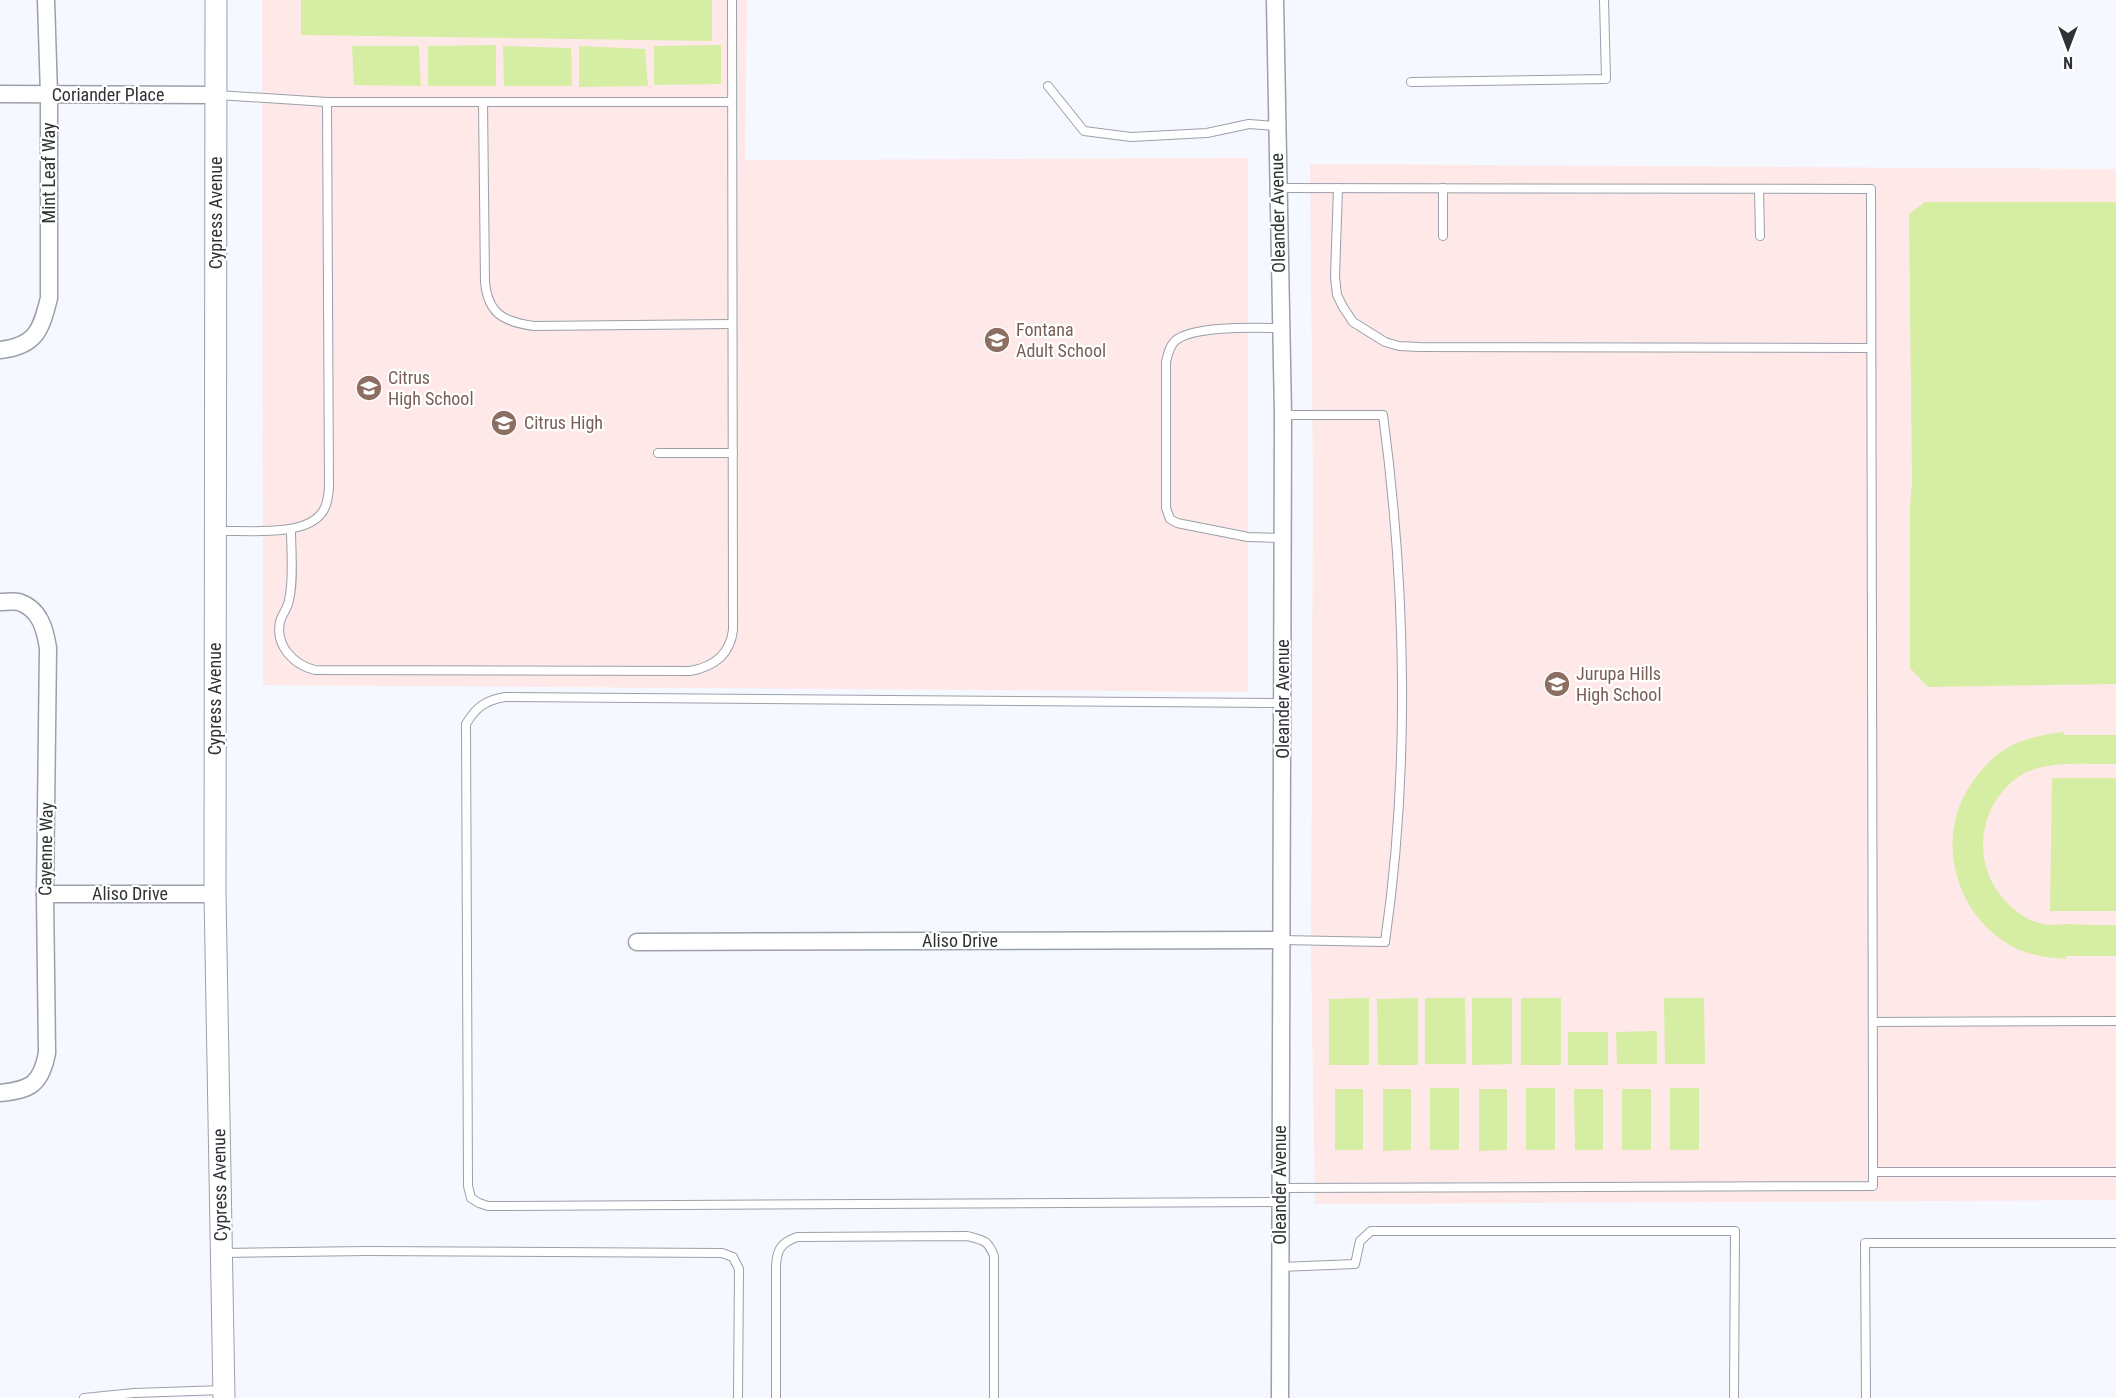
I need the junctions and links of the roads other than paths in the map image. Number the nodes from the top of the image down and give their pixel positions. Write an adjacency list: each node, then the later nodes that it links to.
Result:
1 (46, 0): 9 (street, Mint Leaf Way)
2 (216, 0): 10 (street, Cypress Avenue)
3 (732, 0): 13 (lane)
4 (1275, 0): 14 (street, Oleander Avenue)
5 (1604, 0): 6 (lane)
6 (1411, 82)
7 (1048, 86): 14 (lane)
8 (0, 94): 9 (street, Coriander Place)
9 (49, 94): 10 (street, Coriander Place); 24 (street, Mint Leaf Way)
10 (217, 95): 11 (lane); 29 (street, Cypress Avenue)
11 (327, 102): 12 (lane); 28 (lane)
12 (483, 102): 13 (lane); 21 (lane)
13 (732, 102): 21 (lane)
14 (1276, 126): 15 (street, Oleander Avenue)
15 (1278, 188): 16 (lane); 22 (street, Oleander Avenue)
16 (1338, 188): 17 (lane); 23 (lane)
17 (1443, 188): 18 (lane); 19 (lane)
18 (1760, 189): 20 (lane); 23 (lane)
19 (1443, 236)
20 (1760, 236)
21 (732, 324): 27 (lane)
22 (1281, 328): 25 (street, Oleander Avenue); 30 (lane)
23 (1871, 348): 38 (lane)
24 (0, 350)
25 (1283, 415): 30 (street, Oleander Avenue); 35 (lane)
26 (658, 453): 27 (lane)
27 (733, 453): 28 (lane)
28 (291, 529): 29 (lane)
29 (216, 531): 34 (street, Cypress Avenue)
30 (1283, 538): 32 (street, Oleander Avenue)
31 (0, 602): 33 (street, Cayenne Way)
32 (1283, 703): 35 (street, Oleander Avenue); 42 (lane)
33 (45, 894): 34 (street, Aliso Drive); 39 (street, Cayenne Way)
34 (215, 894): 44 (street, Cypress Avenue)
35 (1282, 940): 36 (street, Aliso Drive); 42 (street, Oleander Avenue)
36 (637, 942)
37 (2116, 1021): 38 (lane)
38 (1873, 1022): 40 (lane)
39 (0, 1093)
40 (1873, 1172): 41 (lane); 42 (lane)
41 (2116, 1172)
42 (1280, 1195): 45 (street, Oleander Avenue)
43 (2116, 1243): 53 (lane)
44 (221, 1253): 46 (street, Cypress Avenue); 48 (lane)
45 (1280, 1267): 51 (street, Oleander Avenue); 52 (lane)
46 (224, 1394): 47 (lane)
47 (84, 1398)
48 (738, 1398)
49 (776, 1398): 50 (lane)
50 (994, 1398)
51 (1280, 1398)
52 (1734, 1398)
53 (1866, 1398)

